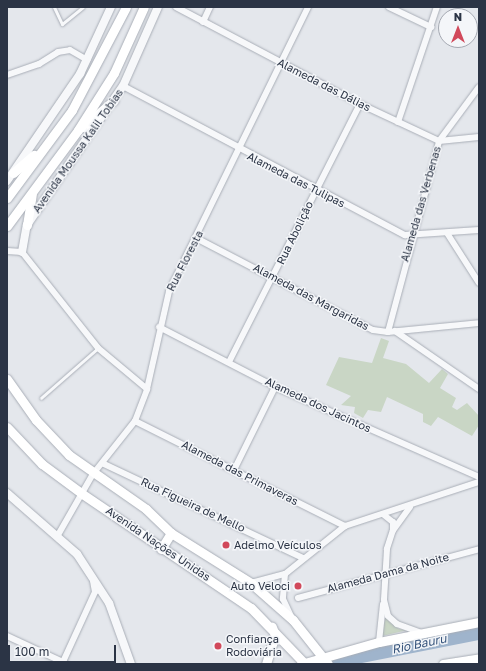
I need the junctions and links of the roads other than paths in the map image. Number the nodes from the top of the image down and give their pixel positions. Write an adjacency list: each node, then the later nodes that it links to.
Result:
1 (54, 7): 2 (lane)
2 (83, 7)
3 (126, 7): 21 (main road)
4 (144, 7): 23 (main road)
5 (158, 7): 17 (street, Avenida Moussa Kalil Tobias)
6 (176, 7): 12 (street, Alameda das Dálias)
7 (210, 7): 12 (street)
8 (308, 7): 15 (street, Rua Floresta)
9 (390, 7): 13 (street)
10 (438, 7): 13 (street)
11 (110, 10): 14 (street)
12 (203, 22): 15 (street, Alameda das Dálias)
13 (430, 27): 22 (street)
14 (87, 60): 16 (street); 29 (street)
15 (281, 63): 20 (street, Alameda das Dálias); 28 (street, Rua Floresta)
16 (7, 75)
17 (123, 86): 19 (street, Avenida Moussa Kalil Tobias); 28 (street, Alameda das Tulipas)
18 (479, 87): 26 (street, Alameda das Verbenas)
19 (114, 100): 23 (main road); 34 (street, Avenida Moussa Kalil Tobias)
20 (360, 104): 22 (street, Alameda das Dálias); 31 (street, Rua Abolição)
21 (72, 110): 23 (main road); 24 (main road)
22 (398, 122): 26 (street, Alameda das Dálias)
23 (78, 130): 27 (main road)
24 (54, 136): 27 (main road); 29 (main road); 33 (main road)
25 (479, 137): 26 (street)
26 (439, 141): 38 (street, Alameda das Verbenas)
27 (68, 145): 32 (main road)
28 (240, 151): 31 (street, Alameda das Tulipas); 39 (street, Rua Floresta)
29 (13, 173): 30 (street)
30 (7, 181)
31 (316, 191): 38 (street, Alameda das Tulipas); 42 (street, Rua Abolição)
32 (32, 194): 34 (main road); 35 (main road)
33 (7, 198)
34 (27, 225): 41 (street, Avenida Moussa Kalil Tobias)
35 (7, 226)
36 (479, 230): 37 (street)
37 (447, 232): 38 (street); 43 (street)
38 (412, 236): 47 (street, Alameda das Verbenas)
39 (196, 238): 42 (street, Alameda das Margaridas); 45 (street, Rua Floresta)
40 (7, 251): 41 (street)
41 (22, 252): 48 (street)
42 (274, 278): 47 (street, Alameda das Margaridas); 49 (street, Rua Abolição)
43 (479, 283)
44 (479, 322): 46 (street, Alameda das Margaridas)
45 (159, 327): 49 (street, Alameda dos Jacintos); 52 (street, Rua Floresta)
46 (395, 331): 47 (street, Alameda das Margaridas); 53 (street)
47 (388, 332)
48 (98, 348): 52 (street); 54 (lane)
49 (229, 362): 51 (street, Alameda dos Jacintos)
50 (7, 379): 59 (main road, Avenida Nações Unidas)
51 (275, 387): 58 (street); 60 (street, Alameda dos Jacintos)
52 (147, 389): 55 (street, Rua Floresta)
53 (479, 389)
54 (41, 398)
55 (135, 421): 57 (street, Rua Floresta); 58 (street, Alameda das Primaveras)
56 (7, 427): 63 (main road, Avenida Nações Unidas)
57 (104, 464): 59 (street, Rua Floresta); 72 (street, Rua Figueira de Mello)
58 (234, 470): 66 (street, Alameda das Primaveras)
59 (93, 474): 63 (street, Rua Floresta); 68 (main road, Avenida Nações Unidas)
60 (479, 477)
61 (479, 482): 64 (street)
62 (7, 493): 69 (street)
63 (81, 493): 69 (street, Rua Floresta); 70 (main road, Avenida Nações Unidas)
64 (412, 506): 65 (street); 67 (street)
65 (384, 515): 66 (street); 67 (street)
66 (345, 526): 72 (street)
67 (393, 530): 74 (street)
68 (171, 533): 70 (main road); 76 (main road, Avenida Nações Unidas)
69 (58, 535): 75 (street)
70 (161, 549): 81 (main road, Avenida Nações Unidas)
71 (479, 549): 74 (street, Alameda Dama da Noite)
72 (304, 558): 73 (street)
73 (285, 574): 76 (street); 79 (street)
74 (384, 574): 77 (street, Alameda Dama da Noite); 78 (street)
75 (93, 578): 87 (street); 88 (street)
76 (251, 583): 79 (main road, Avenida Nações Unidas)
77 (298, 598)
78 (384, 600): 82 (street); 84 (street)
79 (293, 620): 86 (main road, Avenida Nações Unidas)
80 (479, 622): 82 (main road)
81 (272, 626): 89 (main road); 90 (main road, Avenida Nações Unidas)
82 (422, 633): 84 (main road)
83 (7, 636): 87 (street)
84 (379, 642): 86 (main road)
85 (479, 658): 91 (main road)
86 (326, 660): 90 (main road)
87 (64, 663)
88 (131, 664)
89 (266, 664)
90 (304, 664)
91 (443, 664)

